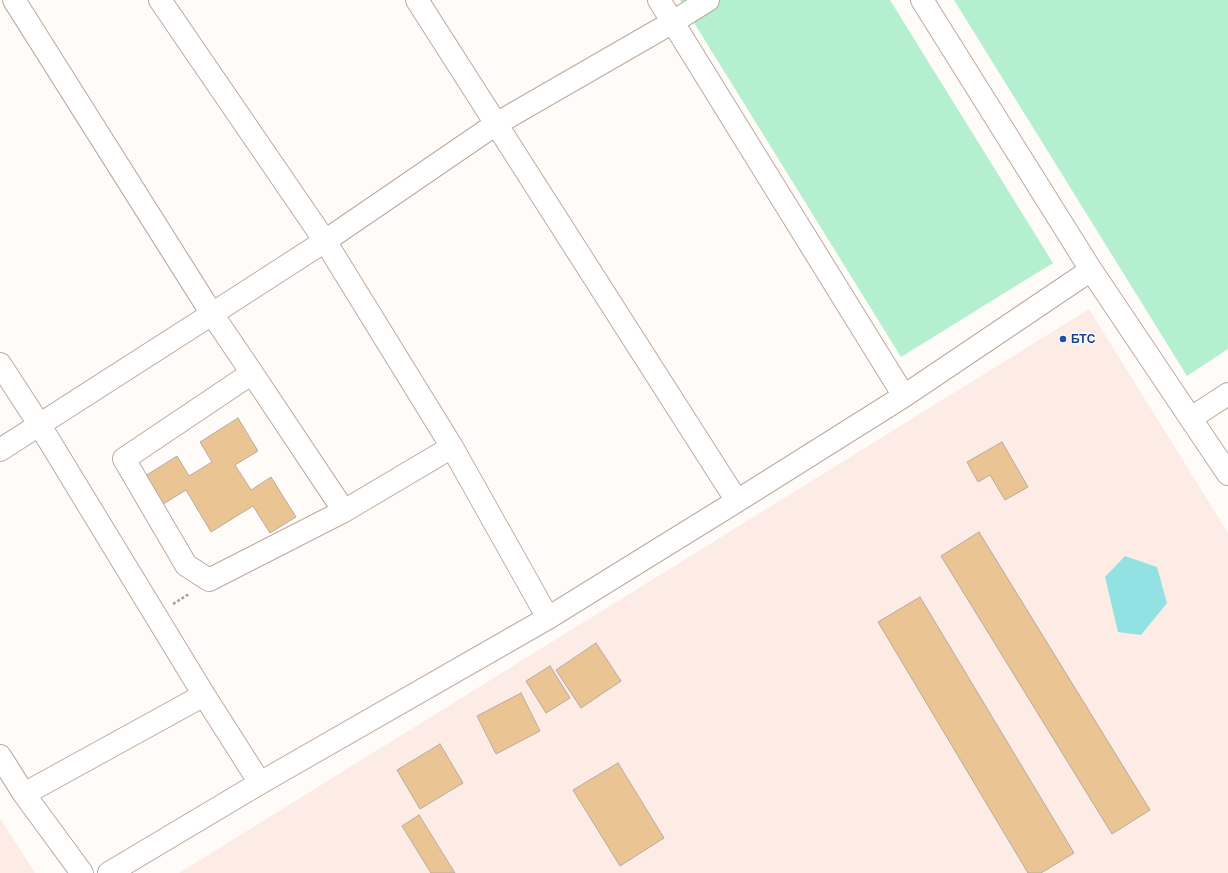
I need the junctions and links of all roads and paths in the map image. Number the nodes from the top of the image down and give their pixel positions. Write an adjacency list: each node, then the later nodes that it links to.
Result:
1 (14, 0): 11 (street)
2 (160, 0): 9 (street)
3 (417, 0): 8 (street)
4 (659, 0): 7 (street)
5 (708, 0): 7 (street)
6 (922, 0): 10 (street)
7 (673, 22): 8 (street); 15 (street)
8 (496, 124): 9 (street); 21 (street)
9 (325, 241): 11 (street); 18 (street)
10 (1091, 270): 15 (street); 16 (street)
11 (212, 314): 13 (street); 17 (street)
12 (0, 364): 17 (street)
13 (252, 373): 22 (street); 23 (street)
14 (1228, 394): 16 (street)
15 (904, 396): 21 (street)
16 (1191, 418): 20 (street)
17 (39, 424): 19 (street); 24 (street)
18 (452, 447): 22 (street); 25 (street)
19 (0, 450)
20 (1228, 474)
21 (737, 501): 25 (street)
22 (344, 511): 23 (street)
23 (209, 580): 24 (path)
24 (156, 615): 26 (street)
25 (548, 618): 28 (street)
26 (204, 695): 28 (street); 29 (street)
27 (0, 756): 29 (street)
28 (260, 783): 31 (street)
29 (24, 794): 30 (street)
30 (82, 873)
31 (109, 873)

